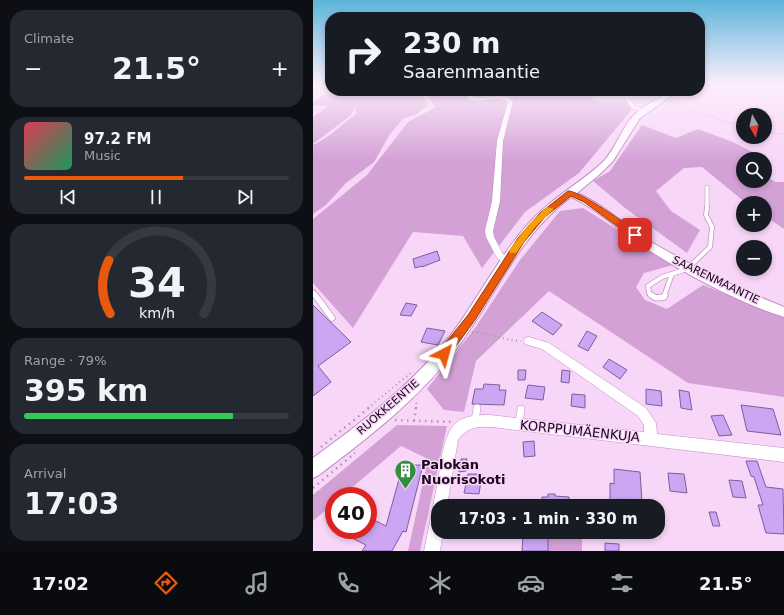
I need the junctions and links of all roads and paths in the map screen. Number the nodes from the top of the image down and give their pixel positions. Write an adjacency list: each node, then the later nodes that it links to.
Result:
1 (332, 110): 9 (path)
2 (348, 110): 8 (path)
3 (508, 110): 16 (street)
4 (581, 110): 12 (path)
5 (639, 110): 7 (street)
6 (692, 110): 10 (path)
7 (642, 111): 15 (street, RUOKKEENTIE)
8 (339, 118)
9 (313, 124)
10 (736, 124)
11 (772, 132): 13 (path)
12 (618, 134)
13 (784, 135)
14 (707, 187): 17 (lane)
15 (570, 193): 16 (street, RUOKKEENTIE); 17 (street, SAARENMAANTIE)
16 (507, 260): 22 (street, RUOKKEENTIE)
17 (687, 269): 18 (lane); 20 (street, SAARENMAANTIE)
18 (672, 274): 18 (lane)
19 (313, 292): 21 (lane)
20 (784, 312)
21 (332, 318)
22 (461, 331): 23 (path); 33 (street, RUOKKEENTIE)
23 (529, 341): 30 (street)
24 (417, 398): 27 (path)
25 (521, 409): 28 (lane)
26 (395, 420): 29 (path)
27 (414, 421)
28 (519, 424): 30 (street, KORPPUMÄENKUJA); 35 (street, KORPPUMÄENKUJA)
29 (389, 425)
30 (651, 439): 32 (street, KORPPUMÄENKUJA)
31 (360, 449): 34 (path)
32 (776, 452)
33 (313, 469)
34 (313, 488)
35 (441, 499)
36 (433, 539): 37 (street)
37 (431, 551)

